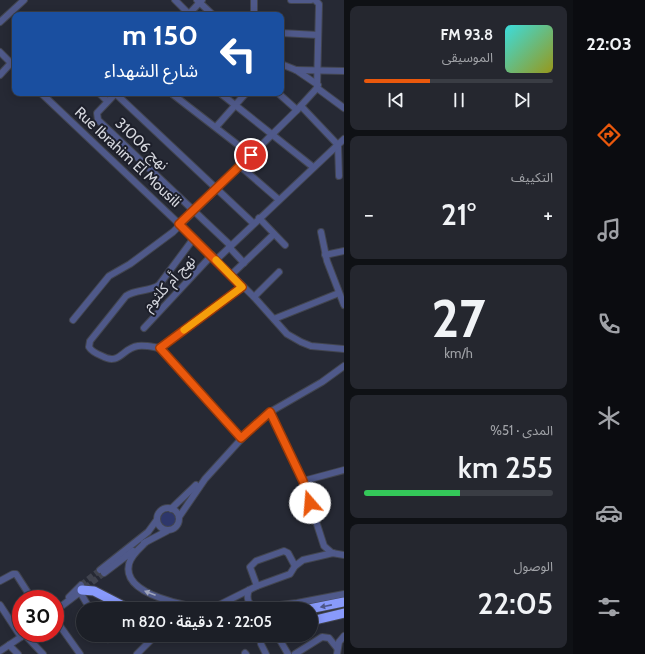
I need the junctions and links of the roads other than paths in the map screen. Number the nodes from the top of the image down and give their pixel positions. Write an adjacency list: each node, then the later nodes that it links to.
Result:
1 (24, 0): 11 (street)
2 (175, 0): 7 (street)
3 (254, 0): 10 (street)
4 (291, 0): 5 (street)
5 (315, 0): 13 (street)
6 (200, 1): 8 (street); 9 (street)
7 (187, 12)
8 (191, 12)
9 (210, 12)
10 (254, 12)
11 (0, 22)
12 (284, 33): 13 (street)
13 (318, 35): 19 (street)
14 (0, 52): 15 (street)
15 (12, 64)
16 (284, 65): 18 (street)
17 (12, 66): 21 (street)
18 (296, 70): 19 (street); 22 (street)
19 (318, 70): 20 (street); 22 (street)
20 (344, 71)
21 (0, 75)
22 (318, 86): 33 (street); 34 (street)
23 (44, 96): 48 (street, Rue Ibrahim El Mousili)
24 (102, 96): 31 (street)
25 (113, 96): 31 (street, نهج 31006)
26 (119, 96): 43 (street)
27 (175, 96): 35 (street)
28 (224, 96): 32 (street)
29 (243, 96): 32 (street)
30 (282, 96): 33 (street)
31 (107, 101): 45 (street, نهج 31006)
32 (235, 105): 35 (street); 36 (street)
33 (299, 108): 36 (street); 38 (street)
34 (344, 108)
35 (216, 127): 39 (street)
36 (273, 134): 39 (street); 41 (street)
37 (344, 139): 38 (street, نهج أم كلثوم)
38 (338, 145): 41 (street, نهج أم كلثوم); 42 (street)
39 (251, 155): 40 (street)
40 (240, 166): 43 (street); 44 (street)
41 (313, 167): 44 (street, نهج أم كلثوم)
42 (339, 176)
43 (216, 188): 45 (street); 47 (street)
44 (278, 199): 46 (street, نهج أم كلثوم)
45 (194, 210): 48 (street); 53 (street, نهج 31006)
46 (259, 218): 47 (street, نهج أم كلثوم); 50 (street)
47 (253, 223): 53 (street, نهج أم كلثوم)
48 (179, 224): 51 (street, Rue Ibrahim El Mousili); 65 (street)
49 (321, 232): 55 (street)
50 (274, 234): 52 (street); 57 (street)
51 (194, 238): 56 (street, Rue Ibrahim El Mousili); 67 (street)
52 (285, 245)
53 (230, 247): 56 (street, نهج أم كلثوم); 57 (street, نهج 31006)
54 (344, 251): 55 (street)
55 (325, 255): 61 (street)
56 (214, 258): 59 (street, Rue Ibrahim El Mousili); 66 (street, نهج أم كلثوم)
57 (244, 263): 59 (street)
58 (279, 272): 62 (street)
59 (231, 275): 60 (street, Rue Ibrahim El Mousili)
60 (242, 287): 62 (street, Rue Ibrahim El Mousili); 67 (street)
61 (339, 293): 63 (street); 64 (street)
62 (254, 297): 64 (street, Rue Ibrahim El Mousili)
63 (344, 305)
64 (274, 318): 68 (street, Rue Ibrahim El Mousili)
65 (73, 320)
66 (144, 328)
67 (160, 348): 71 (street)
68 (344, 349)
69 (344, 366): 70 (street)
70 (270, 412): 71 (street); 74 (street)
71 (241, 438): 73 (street)
72 (344, 470): 74 (street)
73 (205, 479): 75 (street); 76 (street)
74 (303, 481): 80 (street)
75 (171, 508): 76 (street); 77 (street)
76 (179, 517): 78 (street)
77 (156, 521): 78 (street); 79 (street)
78 (167, 531): 79 (street)
79 (146, 542): 91 (street, one-way to 79)
80 (331, 552): 81 (street); 82 (street)
81 (344, 555)
82 (295, 566): 84 (street); 84 (street)
83 (0, 581): 86 (street)
84 (257, 586): 87 (street)
85 (82, 589): 89 (street); 90 (highway); 96 (street)
86 (26, 590)
87 (249, 590): 92 (street); 93 (street)
88 (344, 594): 94 (street)
89 (87, 602)
90 (115, 602)
91 (177, 602)
92 (223, 602)
93 (248, 602)
94 (293, 602)
95 (344, 602): 98 (highway, one-way to 98)
96 (64, 604)
97 (0, 605): 101 (street)
98 (318, 607)
99 (344, 613): 100 (highway)
100 (318, 619)
101 (12, 620)
102 (64, 632): 114 (street)
103 (344, 636): 111 (street)
104 (14, 642): 109 (street)
105 (31, 642): 113 (street)
106 (149, 642): 115 (street)
107 (281, 642): 117 (street)
108 (261, 644): 116 (street)
109 (9, 645): 110 (street); 112 (street)
110 (0, 651)
111 (337, 651): 118 (street); 119 (street)
112 (18, 654)
113 (43, 654)
114 (80, 654)
115 (137, 654)
116 (266, 654)
117 (288, 654)
118 (295, 654)
119 (331, 654)

